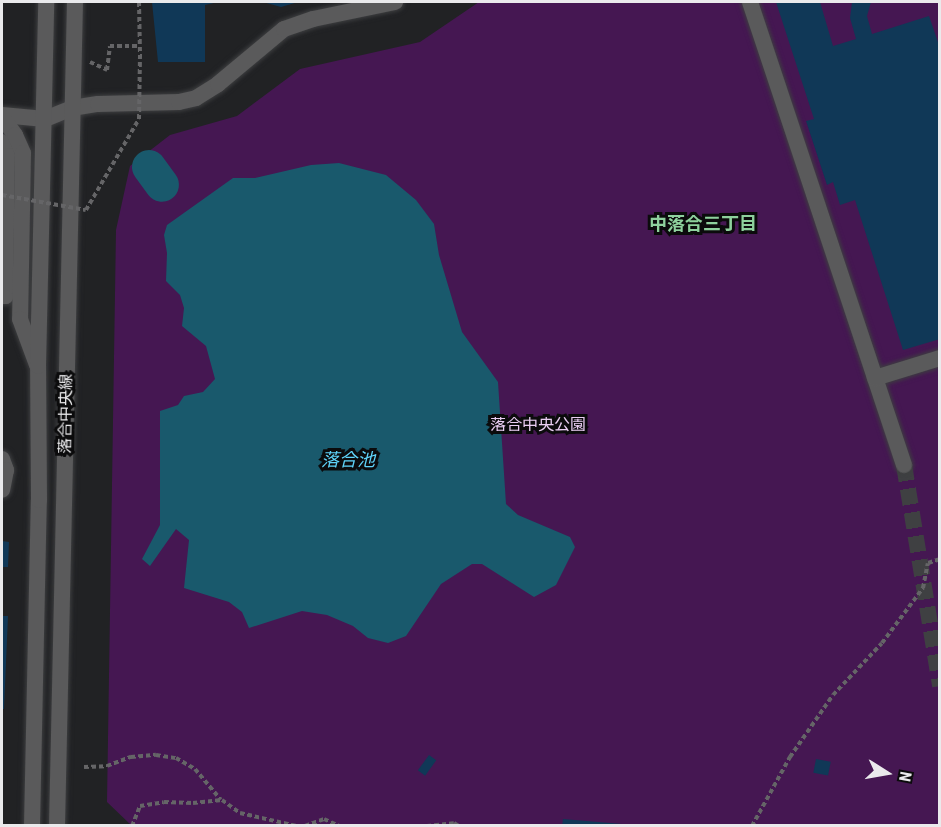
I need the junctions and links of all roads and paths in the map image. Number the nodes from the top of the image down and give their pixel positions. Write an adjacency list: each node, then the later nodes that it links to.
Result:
1 (46, 2): 10 (street, 落合中央線)
2 (75, 2): 8 (street, 落合中央線)
3 (139, 2): 6 (path)
4 (395, 2): 8 (street)
5 (750, 2): 16 (street)
6 (140, 46): 7 (path); 12 (path, bridge)
7 (89, 62)
8 (72, 108): 10 (street); 24 (street, 落合中央線)
9 (2, 116): 10 (street); 15 (street)
10 (45, 119): 15 (street, 落合中央線)
11 (2, 141): 13 (street)
12 (2, 195)
13 (2, 297)
14 (939, 358): 16 (street)
15 (38, 366): 23 (street, 落合中央線)
16 (875, 378): 18 (street)
17 (2, 459): 19 (street)
18 (904, 465)
19 (2, 490)
20 (939, 559): 31 (path)
21 (84, 766): 22 (path)
22 (222, 800): 25 (path); 26 (path)
23 (32, 825)
24 (57, 825)
25 (132, 825)
26 (297, 825)
27 (305, 825): 28 (path)
28 (339, 825)
29 (428, 825): 30 (path)
30 (459, 825)
31 (752, 825)

